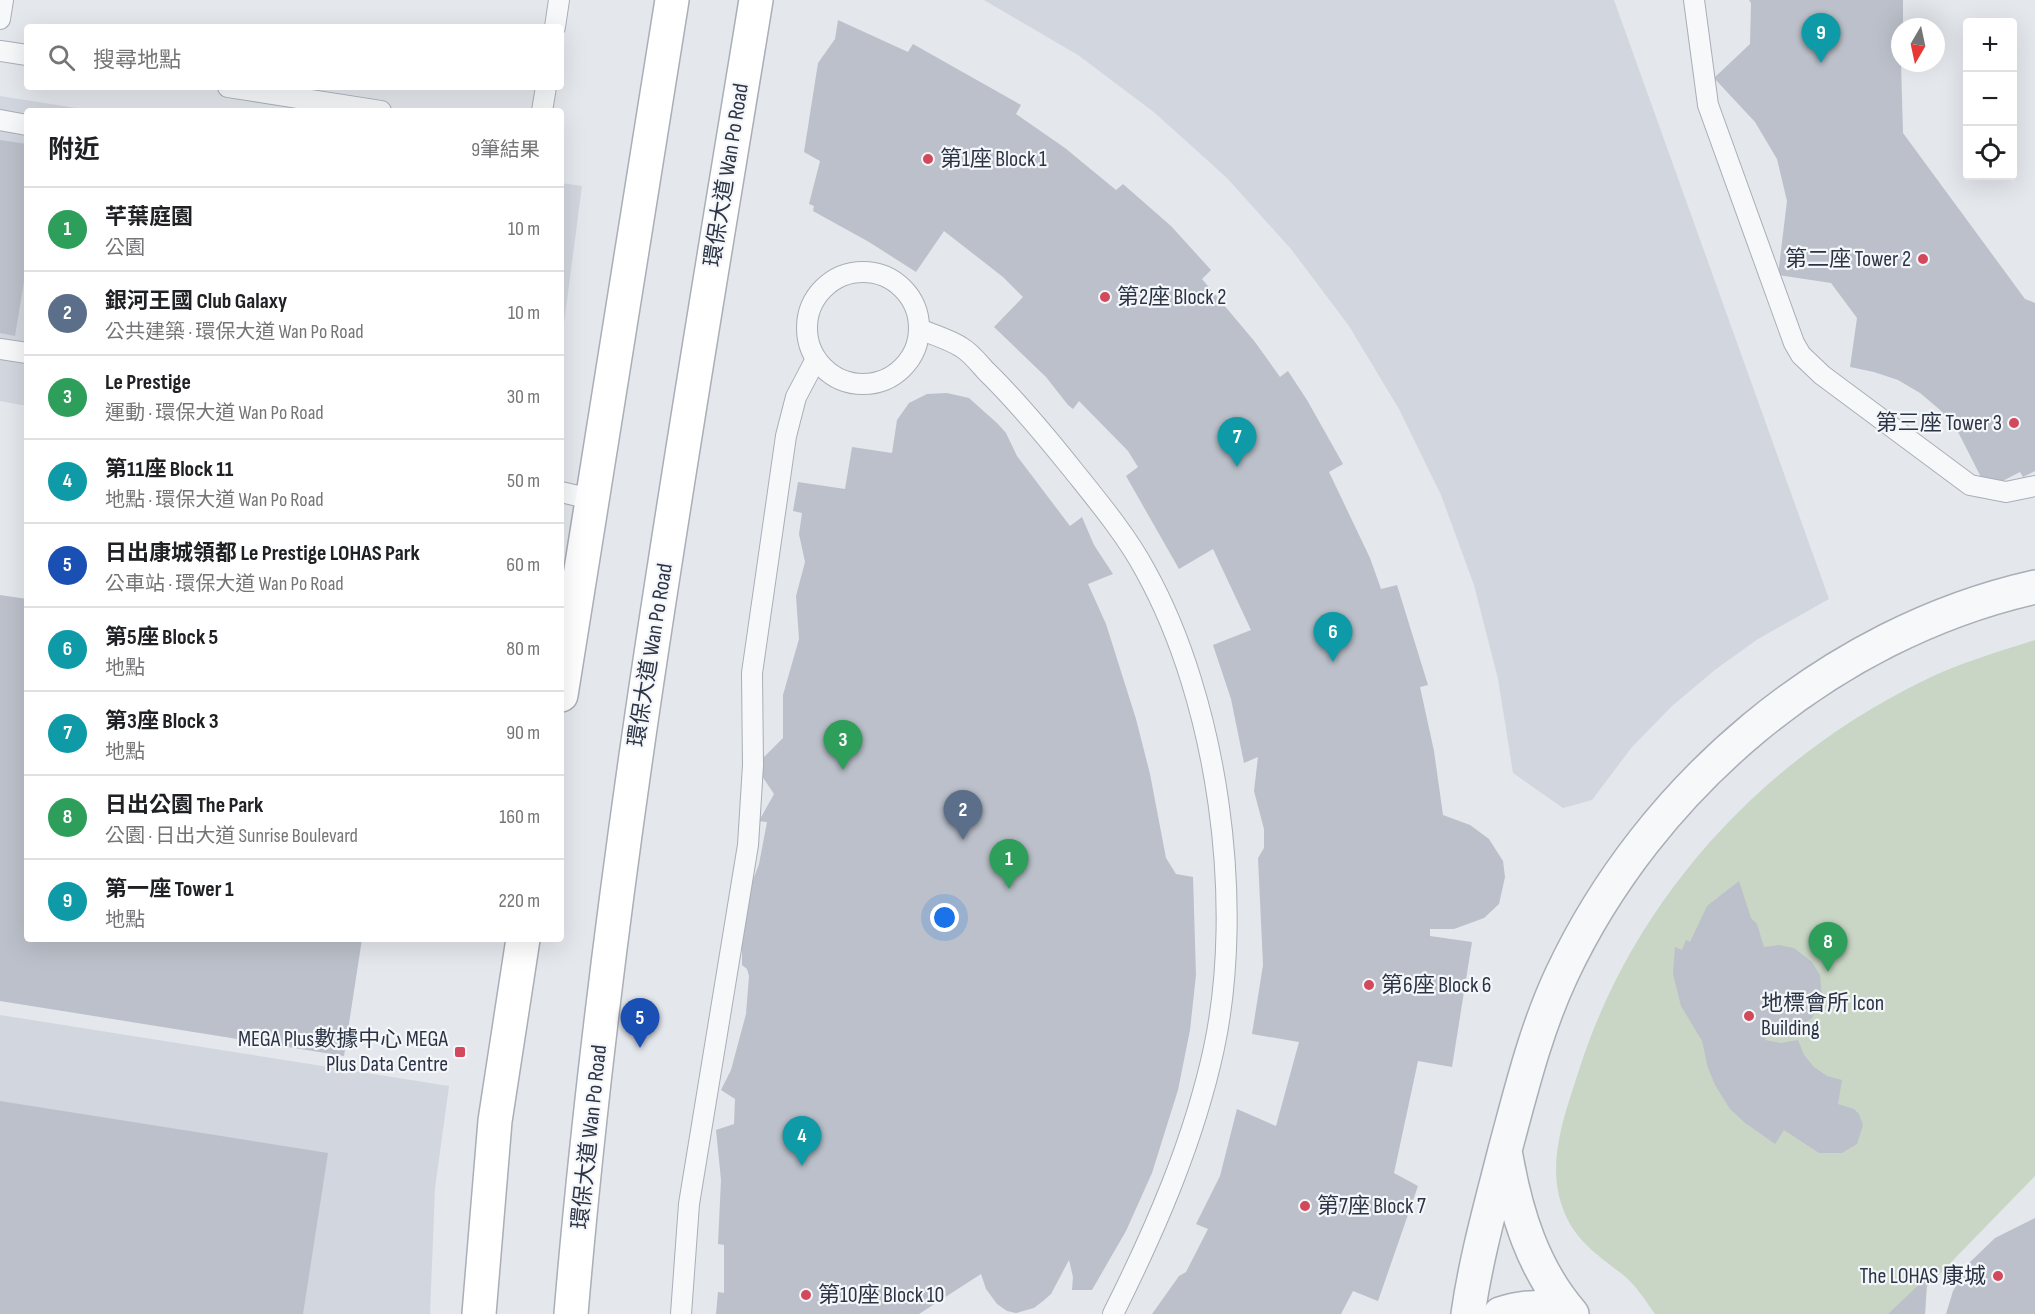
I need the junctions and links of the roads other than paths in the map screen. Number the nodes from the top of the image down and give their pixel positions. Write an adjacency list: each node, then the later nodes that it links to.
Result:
1 (3, 0): 6 (lane)
2 (559, 0): 7 (lane)
3 (672, 0): 21 (main road)
4 (756, 0): 27 (main road, 環保大道 Wan Po Road)
5 (1694, 0): 20 (lane)
6 (0, 19)
7 (555, 24)
8 (0, 51): 9 (lane)
9 (24, 55)
10 (247, 90): 12 (lane)
11 (546, 90): 13 (lane)
12 (362, 108)
13 (542, 108)
14 (0, 120): 15 (lane)
15 (24, 124)
16 (920, 329): 19 (lane); 19 (lane); 29 (lane)
17 (0, 349): 18 (lane)
18 (24, 353)
19 (816, 360): 28 (lane)
20 (2035, 486)
21 (576, 496): 23 (main road)
22 (2035, 587): 25 (street)
23 (564, 655)
24 (523, 942): 26 (main road)
25 (1505, 1151): 30 (street); 32 (street)
26 (479, 1314)
27 (571, 1314)
28 (681, 1314)
29 (1113, 1314)
30 (1468, 1314)
31 (1500, 1314): 32 (street)
32 (1569, 1314)

